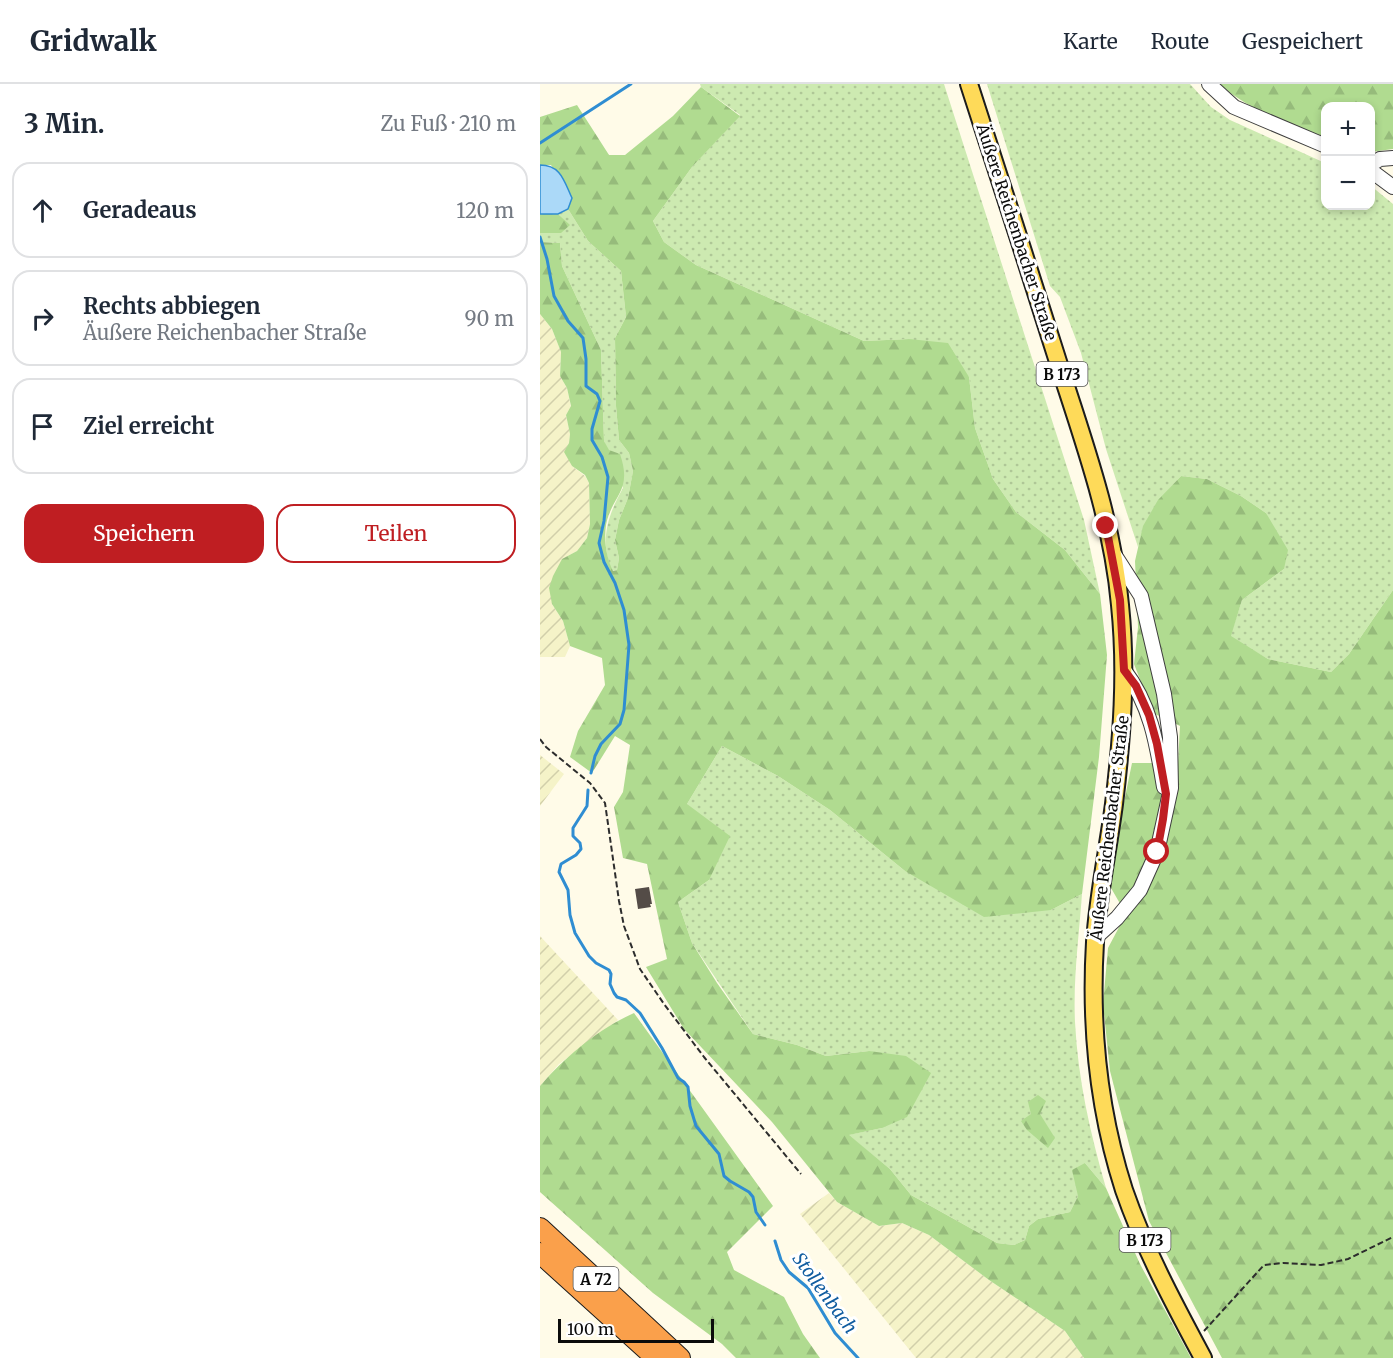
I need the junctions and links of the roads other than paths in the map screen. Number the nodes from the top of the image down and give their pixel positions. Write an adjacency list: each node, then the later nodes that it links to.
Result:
1 (969, 84): 8 (main road, Äußere Reichenbacher Straße / B 173)
2 (1209, 84): 3 (street)
3 (1321, 144)
4 (1393, 158): 5 (street)
5 (1375, 162)
6 (1375, 173): 7 (street)
7 (1393, 187)
8 (1111, 550): 9 (main road, Äußere Reichenbacher Straße / B 173); 10 (street)
9 (1124, 670): 10 (street); 11 (main road, Äußere Reichenbacher Straße / B 173)
10 (1163, 819): 11 (street)
11 (1095, 938): 16 (main road, Äußere Reichenbacher Straße / B 173)
12 (540, 1228): 15 (highway, A 72)
13 (540, 1252): 14 (highway, A 72)
14 (656, 1358)
15 (680, 1358)
16 (1203, 1358)

